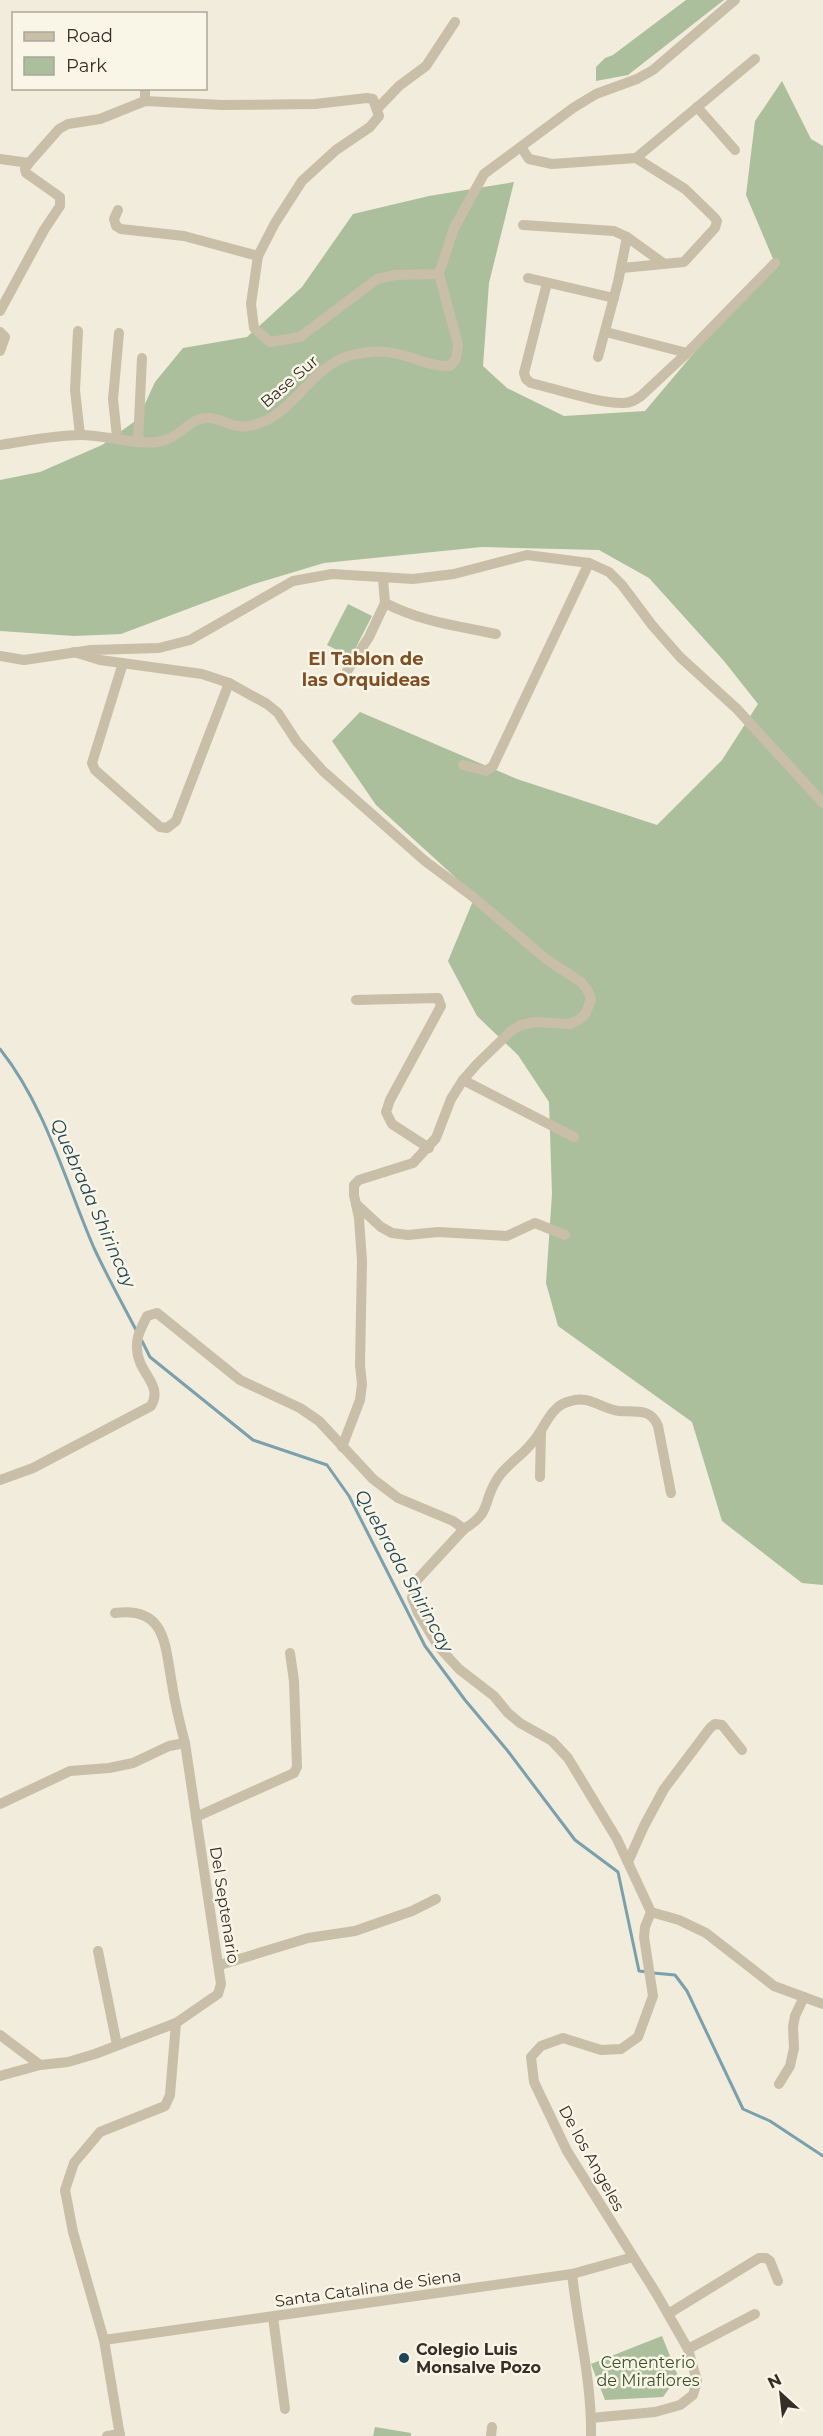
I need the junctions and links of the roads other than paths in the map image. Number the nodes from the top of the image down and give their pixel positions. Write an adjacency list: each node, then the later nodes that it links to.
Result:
1 (735, 0): 8 (street)
2 (455, 22): 7 (street)
3 (755, 59): 6 (street)
4 (145, 90): 5 (street)
5 (145, 101): 7 (street); 12 (street)
6 (697, 107): 9 (street); 10 (street)
7 (378, 108): 16 (street)
8 (522, 147): 10 (street); 20 (street)
9 (735, 150)
10 (636, 158): 17 (street)
11 (0, 159): 12 (street)
12 (29, 163): 24 (street)
13 (118, 210): 16 (street)
14 (523, 225): 15 (street)
15 (627, 237): 17 (street); 19 (street)
16 (258, 256): 20 (street)
17 (663, 263): 19 (street)
18 (776, 263): 30 (street)
19 (622, 268): 23 (street)
20 (439, 274): 35 (street, Base Sur)
21 (528, 278): 22 (street)
22 (547, 283): 23 (street); 30 (street)
23 (614, 298): 27 (street)
24 (0, 311)
25 (78, 331): 33 (street)
26 (0, 332): 29 (street)
27 (606, 332): 30 (street); 31 (street)
28 (118, 333): 34 (street)
29 (0, 351)
30 (687, 353)
31 (598, 357)
32 (142, 358): 35 (street)
33 (80, 435): 34 (street, Base Sur); 36 (street, Base Sur)
34 (117, 437): 35 (street, Base Sur)
35 (138, 442)
36 (0, 445)
37 (590, 563): 38 (street); 46 (street); 47 (street)
38 (383, 579): 39 (street); 41 (street)
39 (385, 603): 40 (street); 44 (street)
40 (496, 634)
41 (74, 652): 42 (street); 43 (street)
42 (0, 656)
43 (123, 663): 45 (street); 45 (street)
44 (346, 671)
45 (229, 683): 49 (street)
46 (462, 765)
47 (823, 803)
48 (356, 1000): 51 (street)
49 (463, 1080): 50 (street); 51 (street)
50 (574, 1137)
51 (429, 1148): 52 (street)
52 (356, 1204): 53 (street); 55 (street)
53 (565, 1235)
54 (542, 1430): 56 (street); 58 (street); 59 (street)
55 (342, 1447): 57 (street); 59 (street)
56 (540, 1477)
57 (0, 1480)
58 (671, 1493)
59 (464, 1529): 66 (street)
60 (116, 1613): 62 (street, Del Septenario)
61 (290, 1653): 65 (street)
62 (185, 1743): 64 (street); 65 (street, Del Septenario)
63 (742, 1750): 66 (street)
64 (0, 1804)
65 (196, 1817): 70 (street, Del Septenario)
66 (628, 1862): 68 (street)
67 (436, 1899): 70 (street)
68 (651, 1912): 71 (street); 79 (street, De los Angeles)
69 (98, 1950): 75 (street)
70 (220, 1965): 73 (street, Del Septenario)
71 (804, 1997): 72 (street); 78 (street)
72 (823, 2004)
73 (176, 2023): 75 (street); 85 (street)
74 (0, 2035): 76 (street)
75 (117, 2045): 76 (street)
76 (40, 2065): 77 (street)
77 (0, 2076)
78 (779, 2084)
79 (633, 2257): 80 (street, Santa Catalina de Siena); 82 (street, De los Angeles)
80 (572, 2274): 84 (street, Santa Catalina de Siena); 88 (street)
81 (778, 2281): 82 (street)
82 (668, 2314): 86 (street, De los Angeles)
83 (755, 2314): 86 (street)
84 (273, 2316): 85 (street, Santa Catalina de Siena); 87 (street)
85 (105, 2340): 89 (street)
86 (688, 2349): 88 (street, De los Angeles)
87 (285, 2409)
88 (591, 2418): 91 (street)
89 (120, 2435): 90 (street)
90 (107, 2436)
91 (591, 2436)

